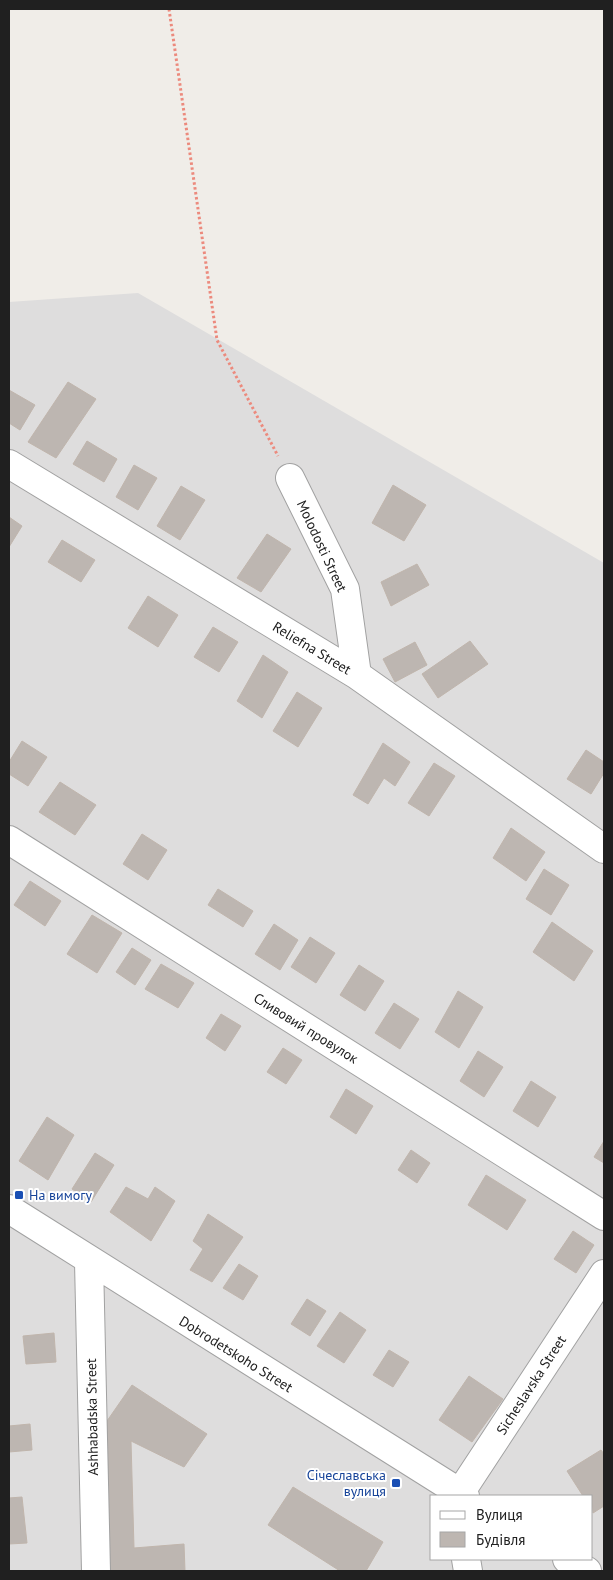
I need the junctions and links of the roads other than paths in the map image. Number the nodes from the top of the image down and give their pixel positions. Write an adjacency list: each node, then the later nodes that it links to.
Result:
1 (9, 464): 3 (street, Reliefna Street)
2 (290, 478): 3 (street, Molodosti Street)
3 (357, 675): 5 (street, Reliefna Street)
4 (9, 840): 7 (street, Сливовий провулок)
5 (604, 849)
6 (9, 1209): 8 (street, Dobrodetskoho Street)
7 (604, 1216)
8 (89, 1262): 10 (street, Dobrodetskoho Street); 12 (street, Ashhabadska Street)
9 (604, 1274): 10 (street, Sicheslavska Street)
10 (462, 1495)
11 (569, 1560): 13 (street)
12 (96, 1571)
13 (587, 1571)

